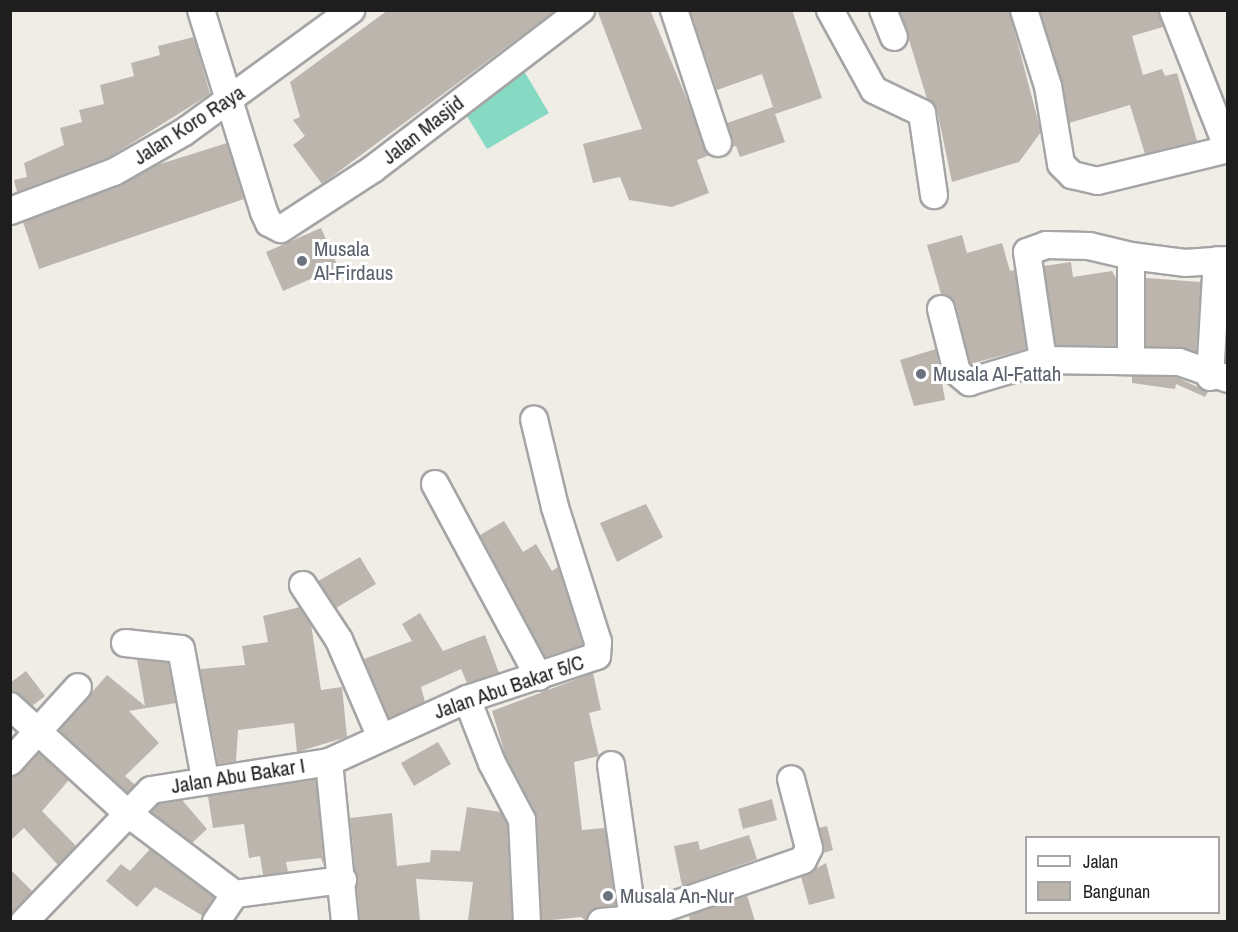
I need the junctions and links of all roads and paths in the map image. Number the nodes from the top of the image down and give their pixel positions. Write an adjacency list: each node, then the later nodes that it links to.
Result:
1 (581, 10): 10 (street, Jalan Masjid)
2 (674, 10): 11 (street)
3 (830, 10): 13 (street)
4 (883, 10): 9 (street)
5 (1024, 10): 12 (street)
6 (1173, 10): 12 (street)
7 (203, 11): 10 (street)
8 (344, 13): 10 (street, Jalan Koro Raya)
9 (894, 37)
10 (231, 100): 14 (street, Jalan Koro Raya)
11 (718, 143)
12 (1227, 149)
13 (934, 195)
14 (10, 211)
15 (1131, 256): 16 (street); 18 (street); 19 (street)
16 (1222, 260): 20 (street)
17 (941, 309): 19 (street)
18 (1131, 359): 19 (street); 20 (street)
19 (1043, 360)
20 (1219, 378)
21 (534, 419): 25 (street, Jalan Abu Bakar 5/C)
22 (435, 484): 25 (street)
23 (303, 585): 30 (street)
24 (125, 643): 34 (street)
25 (539, 677): 27 (street, Jalan Abu Bakar 5/C)
26 (78, 687): 29 (street)
27 (467, 699): 30 (street, Jalan Abu Bakar 5/C); 43 (street)
28 (10, 706): 29 (street)
29 (40, 733): 31 (street); 36 (street)
30 (380, 735): 32 (street, Jalan Abu Bakar 5/C)
31 (10, 762)
32 (329, 762): 34 (street, Jalan Abu Bakar I); 37 (street)
33 (611, 765): 39 (street)
34 (205, 778): 36 (street, Jalan Abu Bakar I)
35 (791, 779): 39 (street)
36 (126, 812): 38 (street); 40 (street, Jalan Abu Bakar I)
37 (343, 880): 38 (street); 42 (street)
38 (235, 894): 41 (street)
39 (633, 919): 44 (street)
40 (24, 921)
41 (216, 921)
42 (345, 921)
43 (527, 921)
44 (601, 921)

